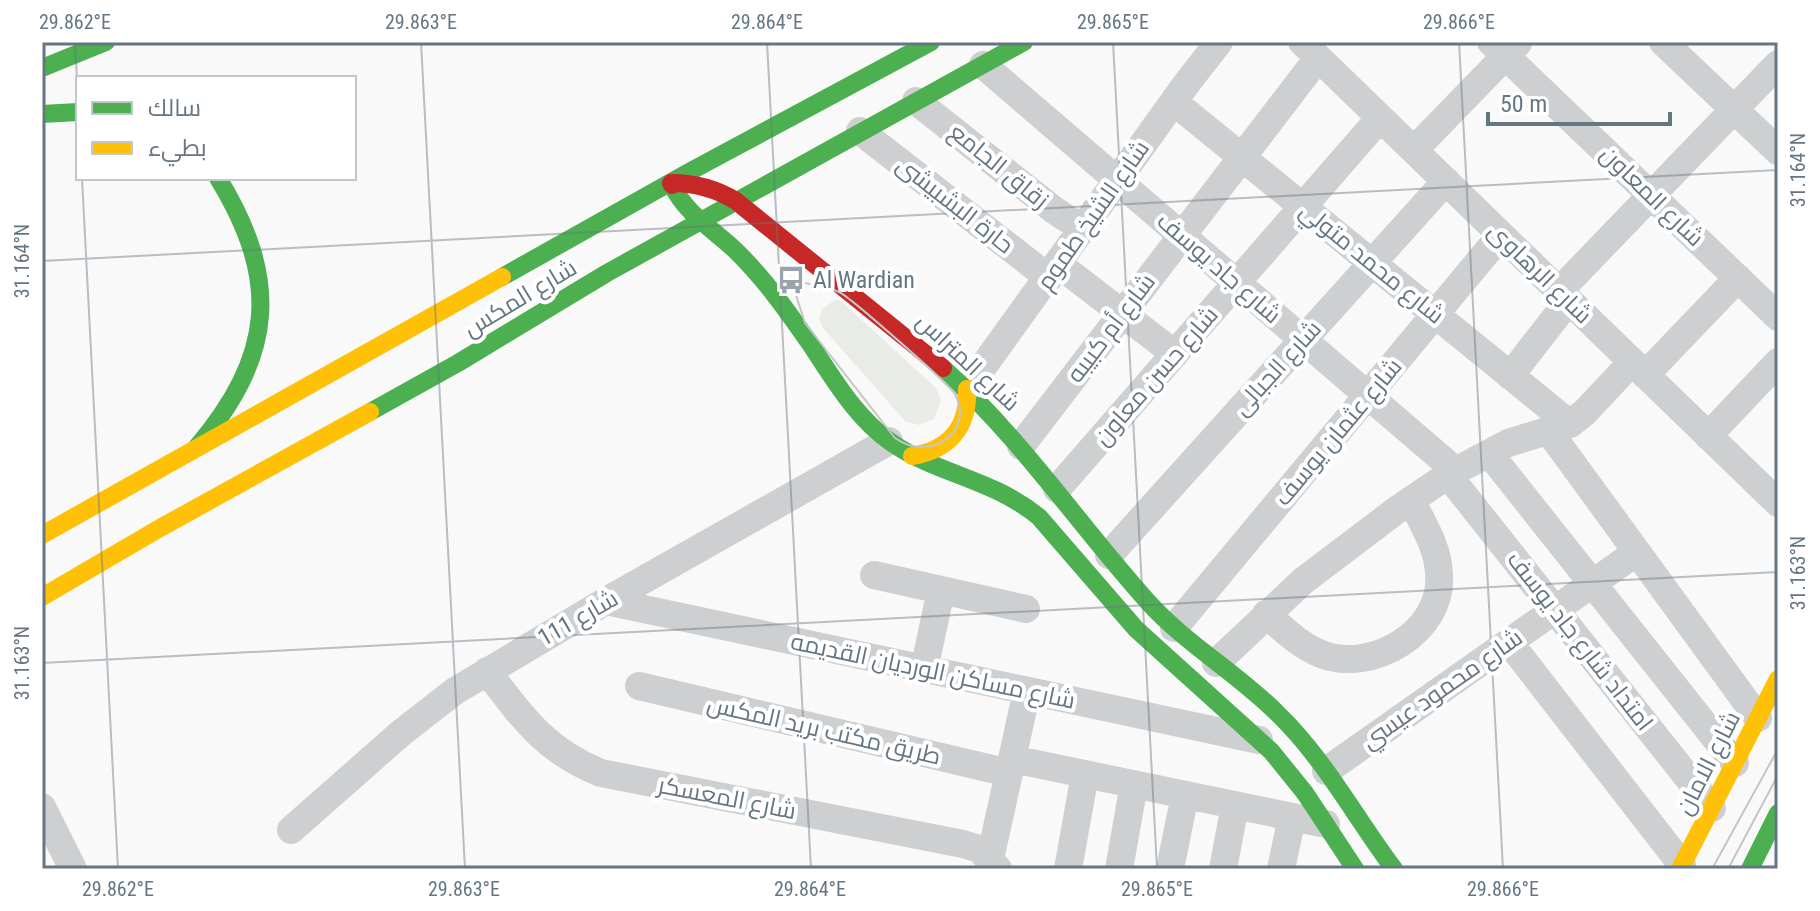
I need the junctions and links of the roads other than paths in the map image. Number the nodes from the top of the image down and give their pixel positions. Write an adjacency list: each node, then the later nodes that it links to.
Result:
1 (106, 42): 10 (main road)
2 (931, 42): 24 (main road, شارع المكس)
3 (1024, 42): 9 (main road, شارع المكس)
4 (1663, 42): 13 (street)
5 (1215, 43): 12 (street, شارع الشيخ طموم)
6 (1505, 47): 18 (street); 25 (street, شارع المعاون)
7 (1310, 50): 16 (street, شارع الرهاوى); 20 (street, شارع أم كبيبه)
8 (1778, 64): 13 (street)
9 (983, 65): 11 (main road, شارع المكس); 22 (street, شارع جاد يوسف)
10 (42, 68)
11 (916, 101): 17 (main road, شارع المكس); 29 (street, زقاق الجامع)
12 (1174, 102): 20 (street, شارع محمد متولي); 22 (street, شارع الشيخ طموم)
13 (1734, 109): 19 (street); 25 (street)
14 (76, 112): 15 (main road)
15 (42, 114)
16 (1380, 118): 18 (street, شارع الرهاوى); 27 (street, شارع حسن معاون)
17 (860, 131): 26 (main road, شارع المكس); 33 (street, حارة البشبيشى)
18 (1414, 150): 23 (street, شارع الرهاوى)
19 (1778, 151)
20 (1242, 157): 27 (street, شارع محمد متولي); 31 (street, شارع أم كبيبه)
21 (219, 180): 50 (main road)
22 (1117, 180): 29 (street, شارع الشيخ طموم); 31 (street, شارع جاد يوسف)
23 (1446, 181): 30 (street, شارع الرهاوى); 32 (street, شارع الجبالى)
24 (671, 183): 26 (main road, شارع المتراس); 28 (main road); 50 (main road, شارع المكس)
25 (1651, 196): 34 (street, شارع المعاون); 36 (street)
26 (736, 201): 28 (main road, شارع المكس); 45 (main road, شارع المتراس)
27 (1303, 207): 32 (street, شارع محمد متولي); 35 (street, شارع حسن معاون)
28 (700, 223): 51 (main road); 63 (main road, شارع المكس)
29 (1083, 229): 33 (street, شارع الشيخ طموم)
30 (1501, 235): 36 (street, شارع الرهاوى); 38 (street, شارع عثمان يوسف)
31 (1182, 236): 35 (street, شارع جاد يوسف); 37 (street, شارع أم كبيبه)
32 (1372, 263): 38 (street, شارع محمد متولي); 40 (street, شارع الجبالى)
33 (1054, 271): 37 (street, حارة البشبيشى); 45 (street, شارع الشيخ طموم)
34 (1738, 278): 39 (street, شارع المعاون); 43 (street)
35 (1236, 283): 40 (street, شارع جاد يوسف); 41 (street, شارع حسن معاون)
36 (1564, 296): 43 (street, شارع الرهاوى); 44 (street)
37 (1123, 314): 41 (street, حارة البشبيشى); 49 (street, شارع أم كبيبه)
38 (1435, 315): 44 (street, شارع محمد متولي); 46 (street, شارع عثمان يوسف)
39 (1778, 317)
40 (1303, 340): 46 (street, شارع جاد يوسف); 59 (street, شارع الجبالى)
41 (1175, 354): 54 (street, شارع حسن معاون)
42 (1778, 362): 48 (street)
43 (1639, 368): 47 (street); 48 (street, شارع الرهاوى)
44 (1510, 376): 47 (street, شارع محمد متولي)
45 (967, 389): 49 (main road, شارع المتراس); 51 (main road)
46 (1368, 396): 53 (street, شارع جاد يوسف); 68 (street, شارع عثمان يوسف)
47 (1559, 427): 52 (street); 58 (street, شارع محمد متولي)
48 (1708, 436): 56 (street, شارع الرهاوى)
49 (1021, 446): 54 (main road, شارع المتراس)
50 (196, 448): 57 (main road, شارع المكس)
51 (901, 448): 64 (street, شارع 111); 77 (main road)
52 (1489, 453): 53 (street); 61 (street)
53 (1452, 473): 55 (street); 66 (street, امتداد شارع جاد يوسف)
54 (1057, 489): 59 (main road, شارع المتراس)
55 (1411, 500): 67 (street); 67 (street)
56 (1778, 503)
57 (42, 535)
58 (1637, 552): 61 (street, شارع محمود عيسي); 76 (street, شارع محمد متولي)
59 (1109, 555): 68 (main road, شارع المتراس)
60 (874, 575): 62 (street)
61 (1593, 583): 66 (street, شارع محمود عيسي); 78 (street)
62 (941, 590): 65 (street); 71 (street)
63 (42, 597)
64 (606, 601): 71 (street, شارع مساكن الورديان القديمه); 72 (street, شارع 111)
65 (1026, 609)
66 (1555, 610): 69 (street, شارع محمود عيسي); 86 (street, امتداد شارع جاد يوسف)
67 (1266, 614): 70 (street)
68 (1174, 628): 70 (main road, شارع المتراس)
69 (1509, 642): 80 (street, شارع محمود عيسي); 92 (street)
70 (1216, 663): 80 (main road, شارع المتراس)
71 (924, 670): 75 (street, شارع مساكن الورديان القديمه)
72 (487, 671): 90 (street, شارع 111); 91 (street, شارع المعسكر)
73 (1778, 679): 76 (main road, شارع الامان)
74 (639, 686): 79 (street, طريق مكتب بريد المكس)
75 (1027, 691): 77 (street, شارع مساكن الورديان القديمه); 79 (street)
76 (1758, 718): 78 (main road, شارع الامان)
77 (1260, 740): 89 (main road)
78 (1735, 763): 86 (main road, شارع الامان)
79 (1010, 766): 81 (street, طريق مكتب بريد المكس); 91 (street)
80 (1326, 771): 100 (main road, شارع المتراس)
81 (1085, 774): 82 (street, طريق مكتب بريد المكس); 94 (street)
82 (1134, 784): 83 (street, طريق مكتب بريد المكس); 95 (street)
83 (1185, 795): 84 (street, طريق مكتب بريد المكس); 96 (street)
84 (1235, 805): 88 (street, طريق مكتب بريد المكس); 97 (street)
85 (42, 807): 93 (street)
86 (1712, 808): 92 (main road, شارع الامان)
87 (1778, 813): 101 (main road)
88 (1292, 817): 89 (street, طريق مكتب بريد المكس); 98 (street)
89 (1326, 824): 99 (main road)
90 (291, 830)
91 (994, 864)
92 (1681, 867)
93 (73, 869)
94 (1068, 869)
95 (1119, 869)
96 (1170, 869)
97 (1223, 869)
98 (1281, 869)
99 (1355, 869)
100 (1394, 869)
101 (1750, 869)

